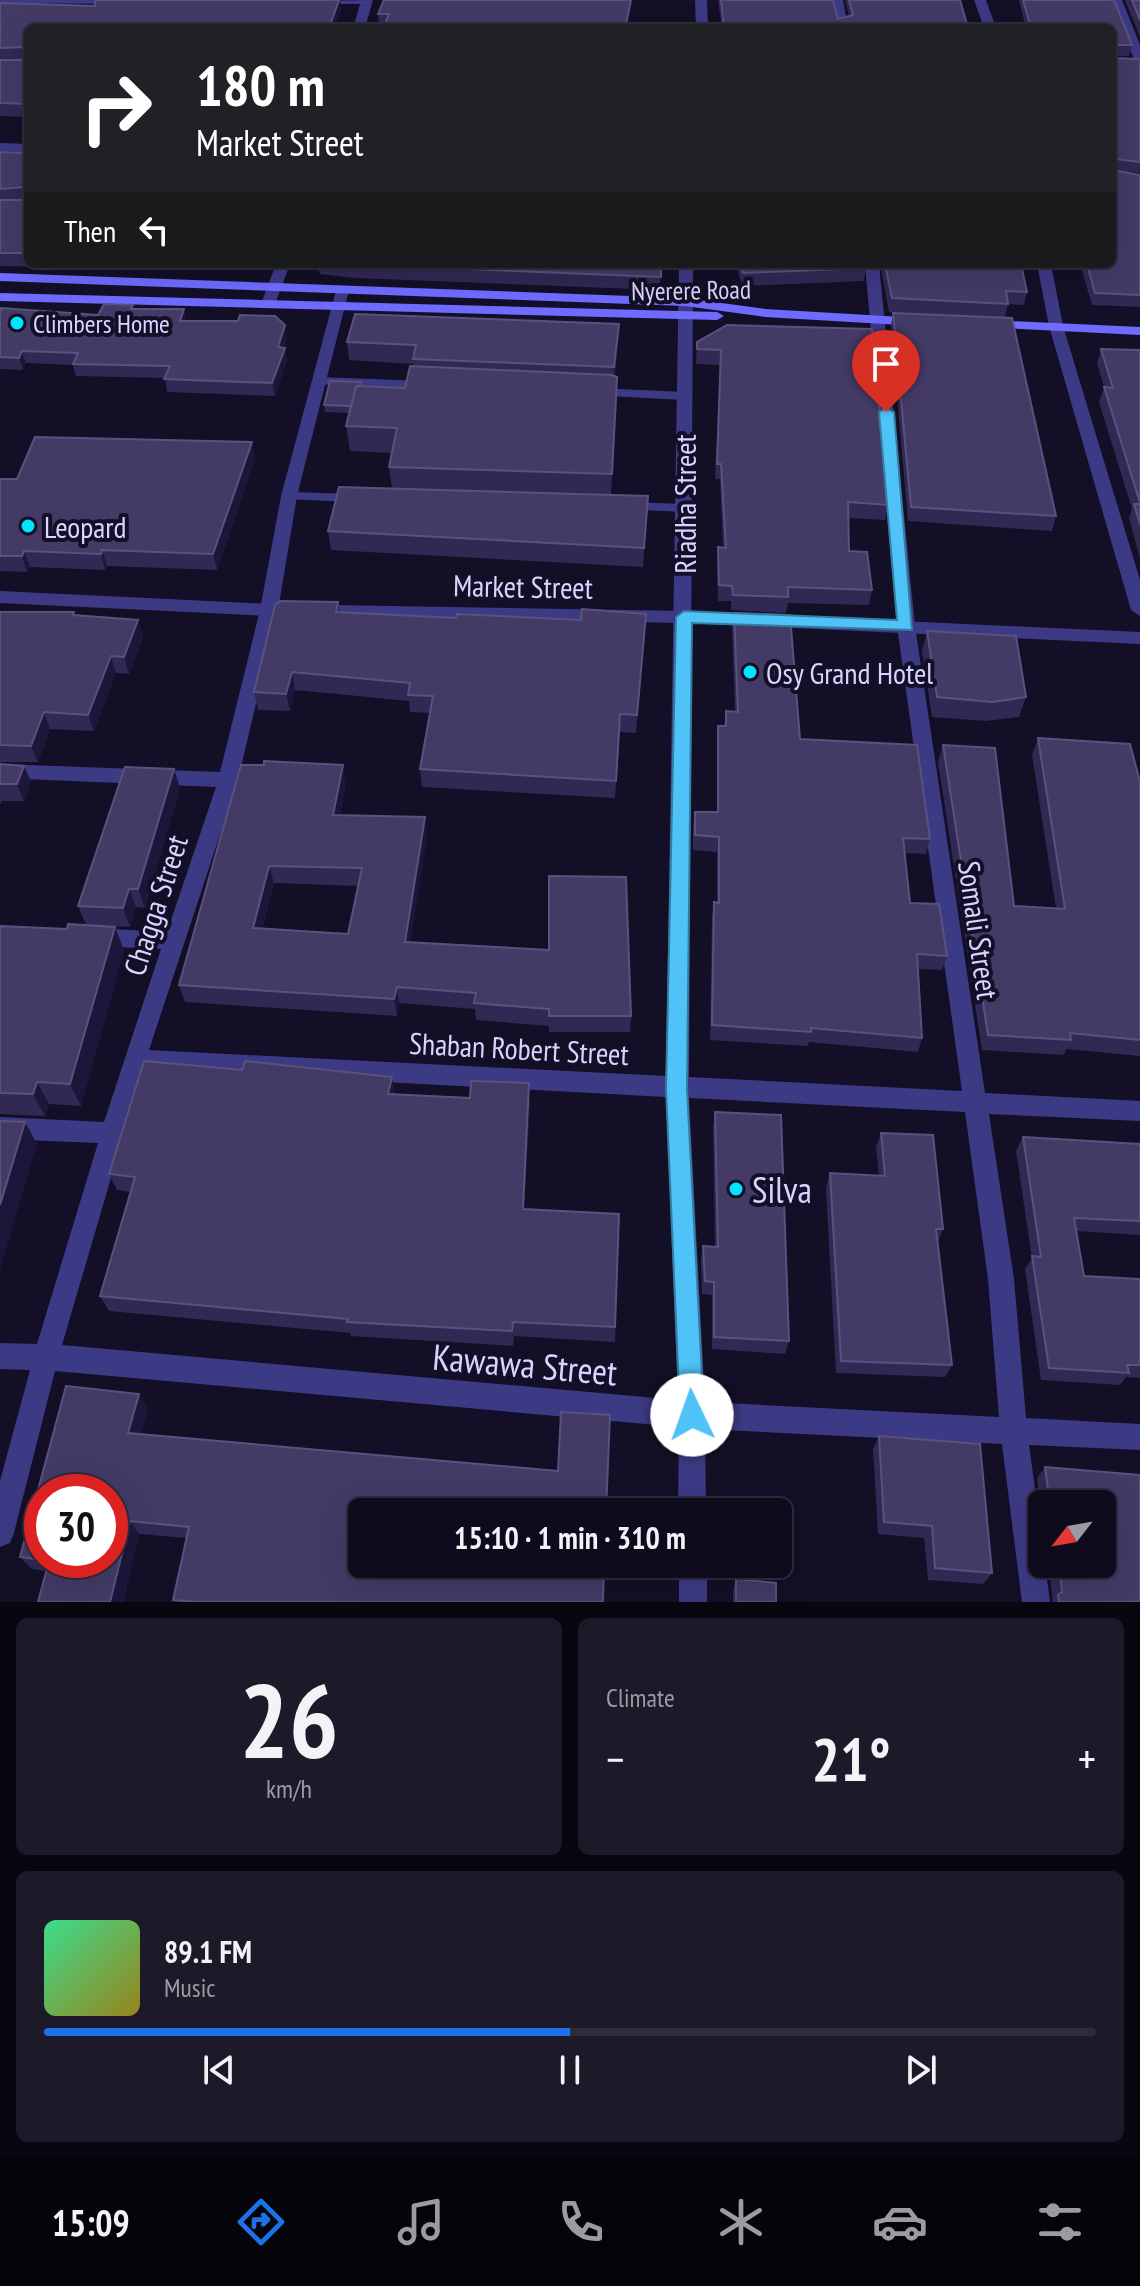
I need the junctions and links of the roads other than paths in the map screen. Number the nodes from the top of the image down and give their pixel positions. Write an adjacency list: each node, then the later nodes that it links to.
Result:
1 (0, 0): 6 (street)
2 (701, 0): 10 (street)
3 (837, 0): 11 (street)
4 (980, 0): 12 (street)
5 (1116, 0): 13 (street)
6 (143, 1)
7 (302, 1): 8 (street)
8 (366, 1): 9 (street)
9 (360, 24)
10 (702, 24)
11 (841, 24)
12 (989, 24)
13 (1140, 61): 14 (street)
14 (1126, 62)
15 (0, 147): 16 (street)
16 (24, 148)
17 (282, 268): 22 (street)
18 (686, 268): 26 (street, Riadha Street)
19 (872, 268): 27 (street, Somali Street)
20 (1045, 268): 30 (street)
21 (1, 279): 22 (main road, Nyerere Road)
22 (274, 289): 24 (main road, Nyerere Road); 25 (street)
23 (0, 297): 25 (main road, Nyerere Road)
24 (340, 298): 25 (main road, Nyerere Road); 26 (main road, Nyerere Road); 32 (street, Chagga Street)
25 (268, 304)
26 (685, 310): 27 (main road, Nyerere Road); 35 (street, Riadha Street)
27 (878, 320): 28 (main road, Nyerere Road); 44 (street, Somali Street)
28 (937, 322)
29 (967, 323): 30 (main road)
30 (1056, 326): 31 (main road); 42 (street)
31 (1140, 331)
32 (318, 381): 33 (lane); 36 (street, Chagga Street)
33 (446, 386)
34 (589, 392): 35 (lane)
35 (684, 396): 39 (street, Riadha Street)
36 (289, 496): 37 (lane); 41 (street, Chagga Street)
37 (368, 499)
38 (605, 506): 39 (lane)
39 (684, 508): 43 (street, Riadha Street)
40 (0, 597): 41 (street, Market Street)
41 (269, 610): 43 (street, Market Street); 47 (street, Chagga Street)
42 (1140, 610)
43 (684, 617): 44 (street, Market Street); 51 (street, Riadha Street)
44 (906, 626): 45 (street, Market Street); 52 (street, Somali Street)
45 (1140, 638)
46 (0, 771): 47 (street)
47 (228, 780): 49 (street, Chagga Street)
48 (63, 935): 49 (street)
49 (174, 941): 50 (street, Chagga Street)
50 (135, 1059): 51 (street, Shaban Robert Street); 55 (street, Chagga Street)
51 (677, 1089): 52 (street, Shaban Robert Street); 58 (street, Riadha Street)
52 (973, 1105): 53 (street, Shaban Robert Street); 59 (street, Somali Street)
53 (1140, 1111)
54 (0, 1128): 55 (street)
55 (112, 1133): 57 (street, Chagga Street)
56 (0, 1356): 57 (street, Kawawa Street)
57 (46, 1357): 58 (street, Kawawa Street); 62 (street, Chagga Street)
58 (692, 1415): 59 (street, Kawawa Street); 61 (street, Riadha Street)
59 (1014, 1432): 60 (street, Kawawa Street); 65 (street, Somali Street)
60 (1140, 1437)
61 (692, 1498)
62 (0, 1533)
63 (693, 1578): 64 (street)
64 (693, 1602)
65 (1036, 1602)

